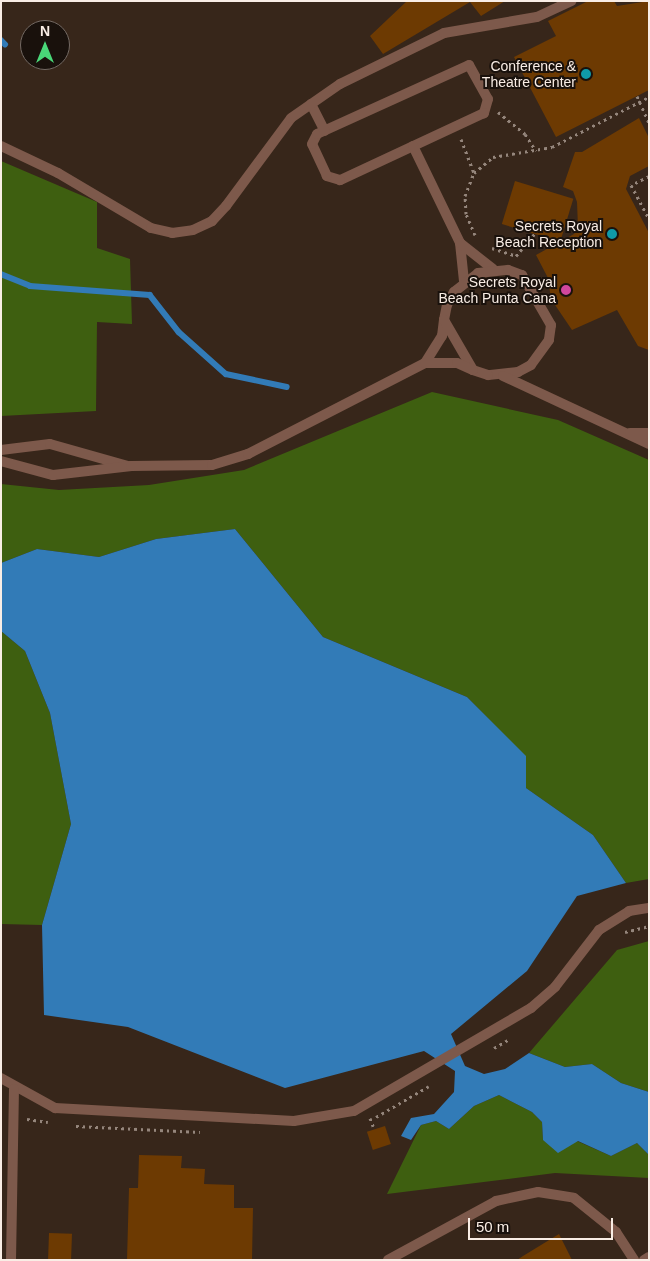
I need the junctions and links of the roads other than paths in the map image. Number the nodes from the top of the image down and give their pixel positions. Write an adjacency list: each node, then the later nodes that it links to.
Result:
1 (572, 1): 2 (lane)
2 (311, 104): 3 (lane); 4 (lane)
3 (325, 131): 5 (lane); 5 (lane)
4 (1, 146)
5 (412, 146): 6 (lane)
6 (460, 243): 7 (lane); 8 (lane)
7 (492, 269): 8 (lane); 12 (lane)
8 (464, 281): 9 (lane)
9 (444, 320): 10 (lane); 11 (lane)
10 (425, 363): 11 (lane); 18 (lane)
11 (473, 370): 12 (lane)
12 (503, 376): 13 (lane)
13 (629, 433): 14 (lane); 15 (lane)
14 (649, 433)
15 (649, 444)
16 (1, 450): 18 (lane)
17 (1, 461): 18 (lane)
18 (131, 466)
19 (649, 908): 21 (lane)
20 (1, 1078): 21 (lane)
21 (14, 1089): 23 (lane)
22 (649, 1257): 26 (lane)
23 (11, 1260)
24 (388, 1260): 25 (lane)
25 (634, 1260)
26 (644, 1260)

